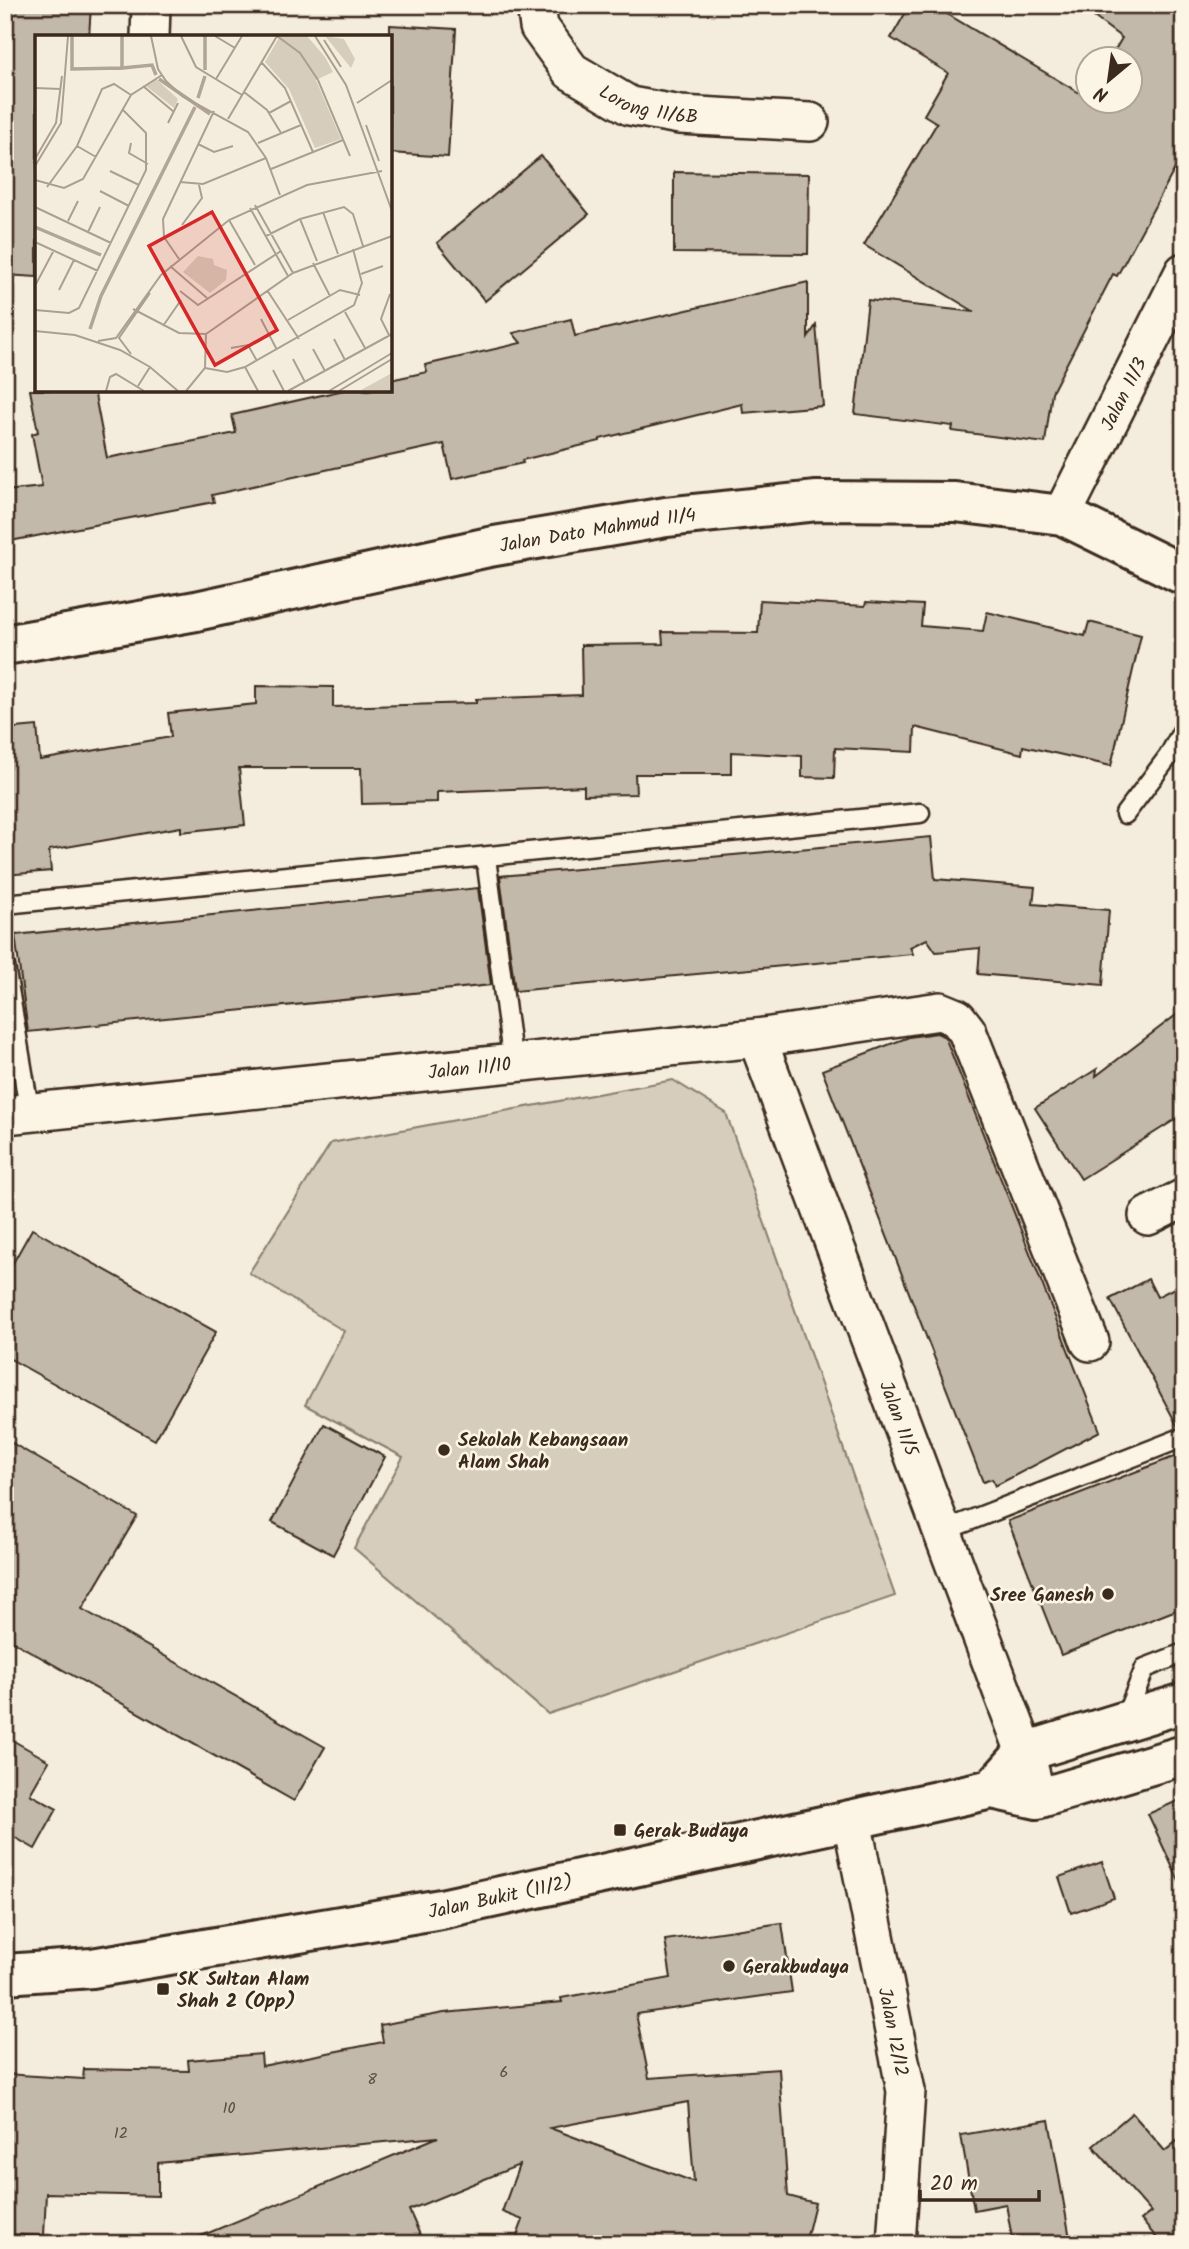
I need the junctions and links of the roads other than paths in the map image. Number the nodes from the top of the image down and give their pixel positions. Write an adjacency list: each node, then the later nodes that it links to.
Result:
1 (151, 5): 3 (street)
2 (536, 5): 4 (street, Lorong 11/6B)
3 (150, 35)
4 (810, 122)
5 (1184, 272): 6 (street, Jalan 11/3)
6 (1062, 515): 7 (street, Jalan Dato Mahmud 11/4); 8 (street, Jalan Dato Mahmud 11/4)
7 (1184, 575)
8 (5, 645)
9 (1184, 728): 11 (lane)
10 (920, 813): 12 (lane)
11 (1125, 814)
12 (486, 858): 13 (lane); 16 (lane)
13 (5, 904)
14 (5, 966): 17 (lane)
15 (757, 1038): 16 (street, Jalan 11/10); 20 (street, Jalan 11/10); 22 (street, Jalan 11/5)
16 (513, 1064): 17 (street, Jalan 11/10)
17 (18, 1114)
18 (1184, 1198): 19 (street)
19 (1148, 1216)
20 (1090, 1342)
21 (1184, 1437): 22 (lane)
22 (943, 1531): 26 (street, Jalan 11/5)
23 (1184, 1653): 25 (lane)
24 (1184, 1703): 25 (street)
25 (1124, 1722): 26 (street)
26 (1025, 1752): 28 (street); 29 (street, Jalan 11/5)
27 (1184, 1755): 29 (street, Jalan Bukit (11/2))
28 (992, 1789): 29 (street, Jalan Bukit (11/2)); 30 (street, Jalan Bukit (11/2))
29 (1037, 1799)
30 (852, 1821): 31 (street, Jalan Bukit (11/2)); 32 (street, Jalan 12/12)
31 (5, 1974)
32 (896, 2244)

